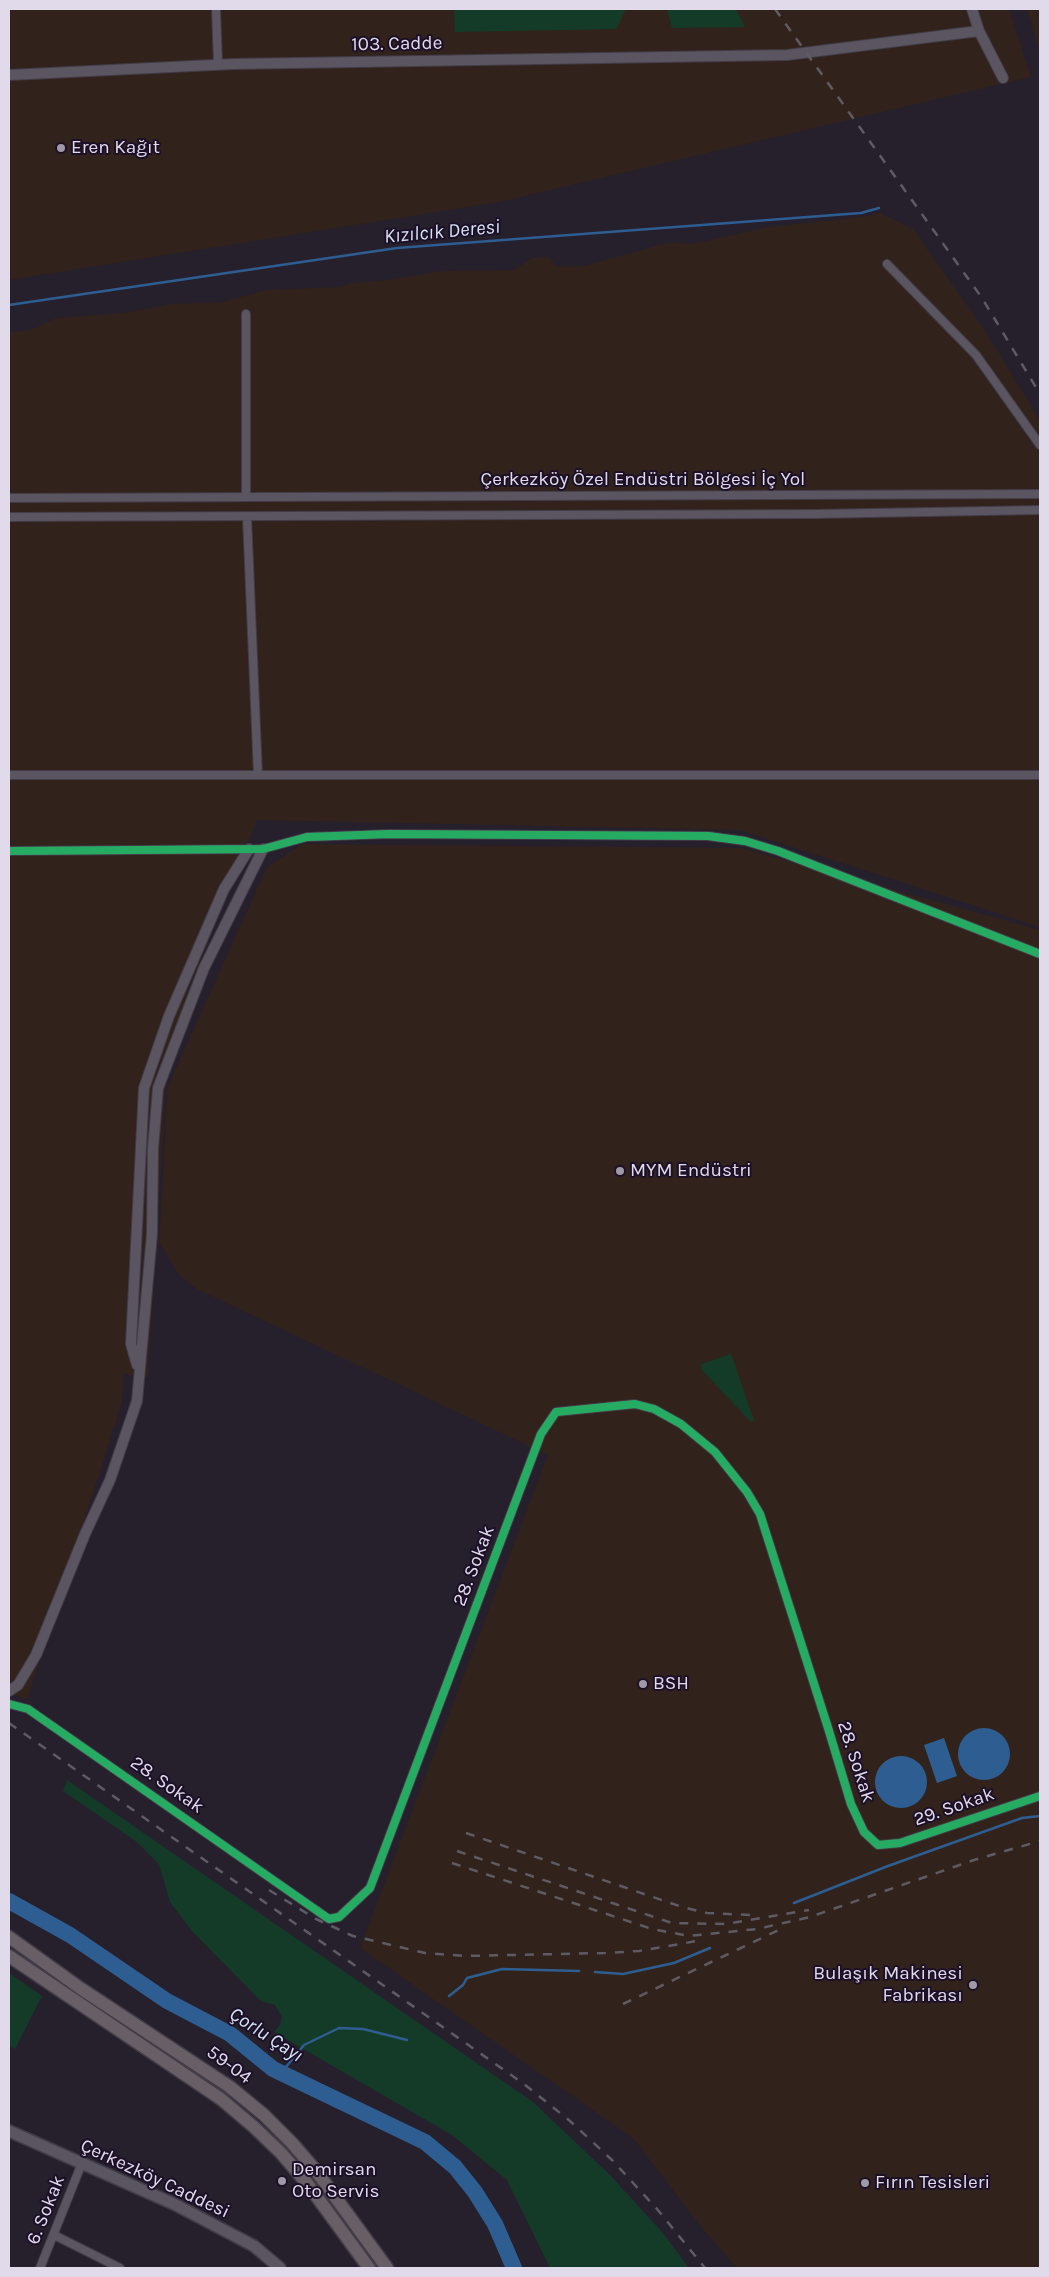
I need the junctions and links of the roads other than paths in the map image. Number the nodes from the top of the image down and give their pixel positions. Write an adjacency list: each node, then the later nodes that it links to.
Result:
1 (216, 9): 4 (street)
2 (972, 9): 3 (street)
3 (979, 32): 4 (street, 103. Cadde); 6 (street)
4 (218, 64): 5 (street, 103. Cadde)
5 (9, 75)
6 (1003, 78)
7 (887, 264): 9 (street)
8 (246, 314): 12 (street)
9 (1040, 445)
10 (1040, 494): 12 (street, Çerkezköy Özel Endüstri Bölgesi İç Yol)
11 (9, 498): 12 (street, Çerkezköy Özel Endüstri Bölgesi İç Yol)
12 (246, 498)
13 (1040, 510): 14 (street, Çerkezköy Özel Endüstri Bölgesi İç Yol)
14 (247, 516): 15 (street, Çerkezköy Özel Endüstri Bölgesi İç Yol); 17 (street)
15 (9, 517)
16 (9, 775): 17 (street)
17 (258, 775): 18 (street)
18 (1040, 775)
19 (249, 848): 20 (street); 21 (street); 23 (street)
20 (263, 849): 22 (street); 23 (street)
21 (9, 850)
22 (1040, 954)
23 (139, 1371): 24 (street)
24 (9, 1691)
25 (9, 1704): 27 (street, 28. Sokak)
26 (1040, 1796): 27 (street, 29. Sokak)
27 (878, 1845)
28 (9, 1937): 37 (main road, 59-04 / 59-04)
29 (9, 1956): 36 (main road, 59-04)
30 (9, 2131): 31 (main road, Çerkezköy Caddesi)
31 (82, 2163): 32 (street, 6. Sokak); 35 (main road, Çerkezköy Caddesi)
32 (54, 2235): 33 (street, 6. Sokak); 34 (street)
33 (40, 2268)
34 (120, 2268)
35 (280, 2268)
36 (369, 2268)
37 (387, 2268)

